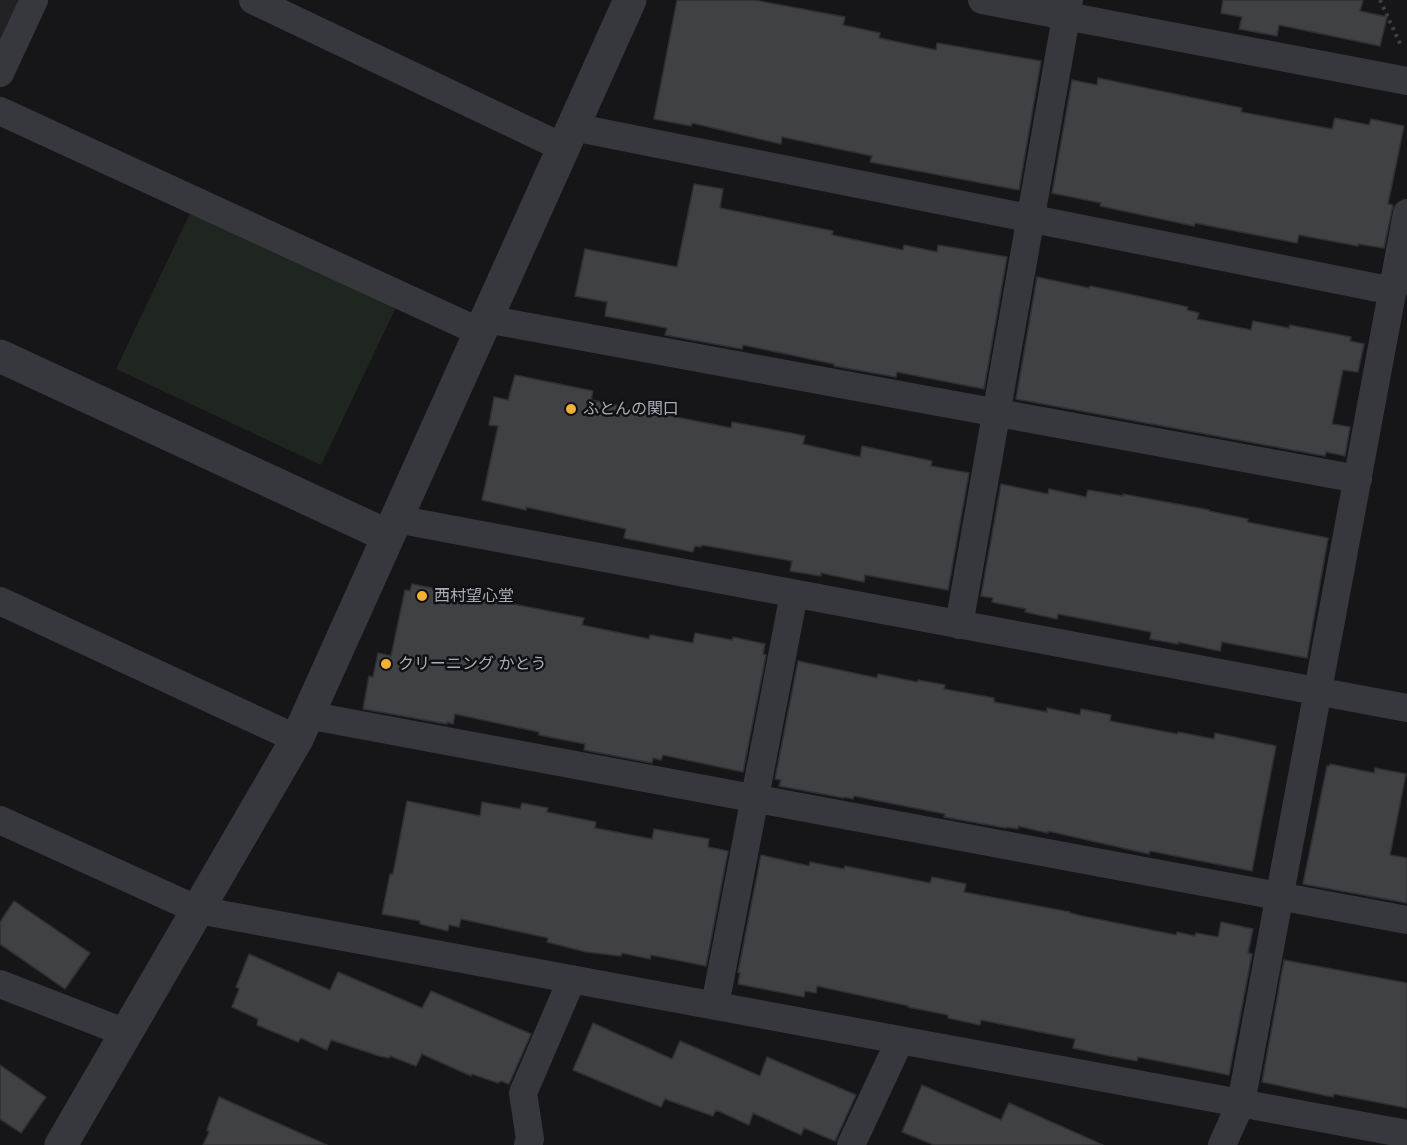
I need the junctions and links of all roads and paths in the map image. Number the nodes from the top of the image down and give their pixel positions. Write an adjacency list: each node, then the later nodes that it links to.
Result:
1 (34, 0): 8 (street)
2 (253, 0): 11 (street)
3 (630, 0): 11 (street)
4 (982, 0): 6 (street)
5 (1380, 0): 7 (path)
6 (1067, 8): 9 (street); 13 (street)
7 (1402, 50)
8 (0, 72)
9 (1407, 81)
10 (0, 111): 15 (street)
11 (568, 137): 13 (street); 15 (street)
12 (1407, 213): 14 (street)
13 (1030, 218): 14 (street); 17 (street)
14 (1393, 291): 18 (street)
15 (483, 325): 17 (street); 19 (street)
16 (0, 356): 19 (street)
17 (996, 412): 18 (street); 22 (street)
18 (1358, 479): 23 (street)
19 (392, 527): 20 (street); 25 (street)
20 (794, 594): 22 (street); 26 (street)
21 (0, 601): 25 (street)
22 (959, 624): 23 (street)
23 (1318, 692): 24 (street); 28 (street)
24 (1407, 708)
25 (302, 727): 26 (street); 29 (street)
26 (755, 798): 28 (street); 33 (street)
27 (0, 820): 29 (street)
28 (1279, 896): 30 (street); 36 (street)
29 (198, 910): 31 (street); 34 (street)
30 (1407, 920)
31 (572, 979): 33 (street); 39 (street)
32 (0, 984): 34 (street)
33 (715, 1005): 35 (street)
34 (126, 1033): 38 (street)
35 (900, 1040): 36 (street); 40 (street)
36 (1241, 1103): 37 (street); 41 (street)
37 (1407, 1134)
38 (62, 1145)
39 (528, 1145)
40 (851, 1145)
41 (1222, 1145)

